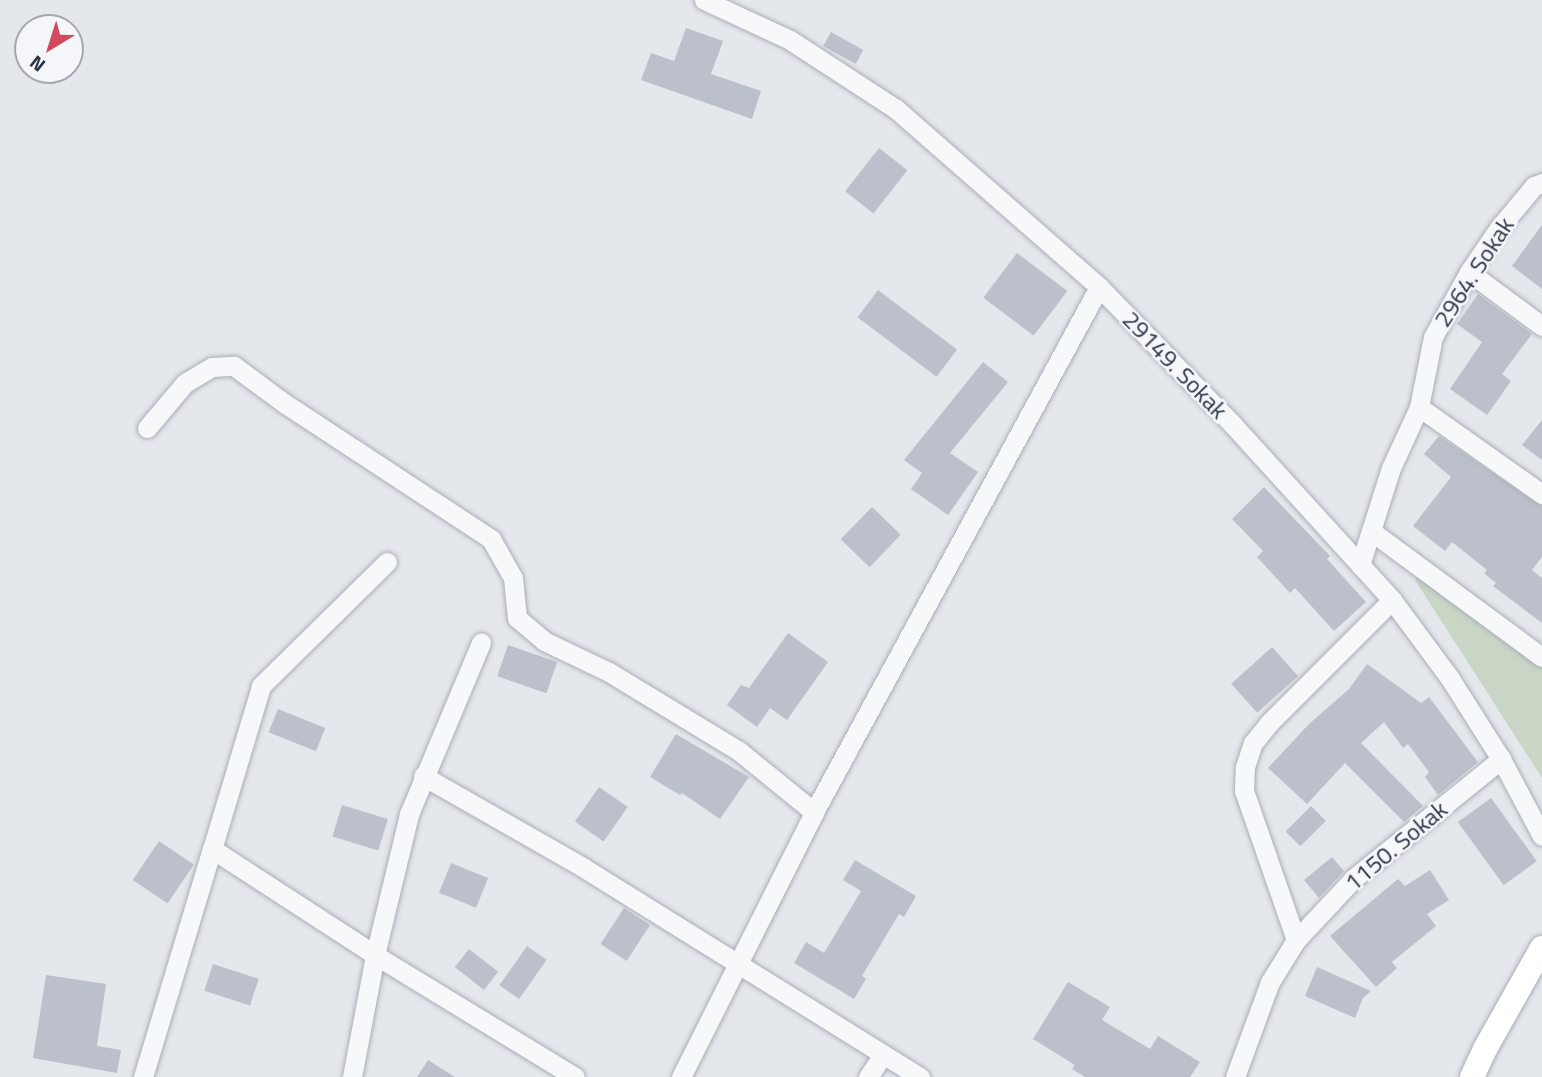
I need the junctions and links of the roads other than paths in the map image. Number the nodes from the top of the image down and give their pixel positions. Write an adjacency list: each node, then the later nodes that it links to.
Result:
1 (704, 0): 4 (street, 29149. Sokak)
2 (1542, 183): 3 (street, 2964. Sokak)
3 (1469, 272): 5 (street); 6 (street, 2964. Sokak)
4 (1099, 287): 11 (street, 29149. Sokak); 17 (street)
5 (1542, 326)
6 (1419, 407): 8 (street); 9 (street, 2964. Sokak)
7 (147, 428): 17 (street)
8 (1542, 494)
9 (1371, 531): 11 (street, 2964. Sokak); 14 (street)
10 (387, 562): 19 (street)
11 (1360, 565): 12 (street, 29149. Sokak)
12 (1392, 600): 15 (street, 29149. Sokak); 20 (street)
13 (481, 643): 16 (street)
14 (1542, 657)
15 (1501, 759): 18 (street, 29149. Sokak); 20 (street, 1150. Sokak)
16 (423, 776): 22 (street); 23 (street)
17 (814, 812): 23 (street)
18 (1542, 836)
19 (212, 849): 22 (street); 25 (street)
20 (1296, 940): 31 (street, 1150. Sokak)
21 (1542, 948): 32 (main road)
22 (375, 955): 26 (street); 27 (street)
23 (741, 963): 24 (street); 28 (street)
24 (883, 1055): 29 (street); 30 (street)
25 (143, 1077)
26 (352, 1077)
27 (575, 1077)
28 (681, 1077)
29 (868, 1077)
30 (920, 1077)
31 (1235, 1077)
32 (1472, 1077)

